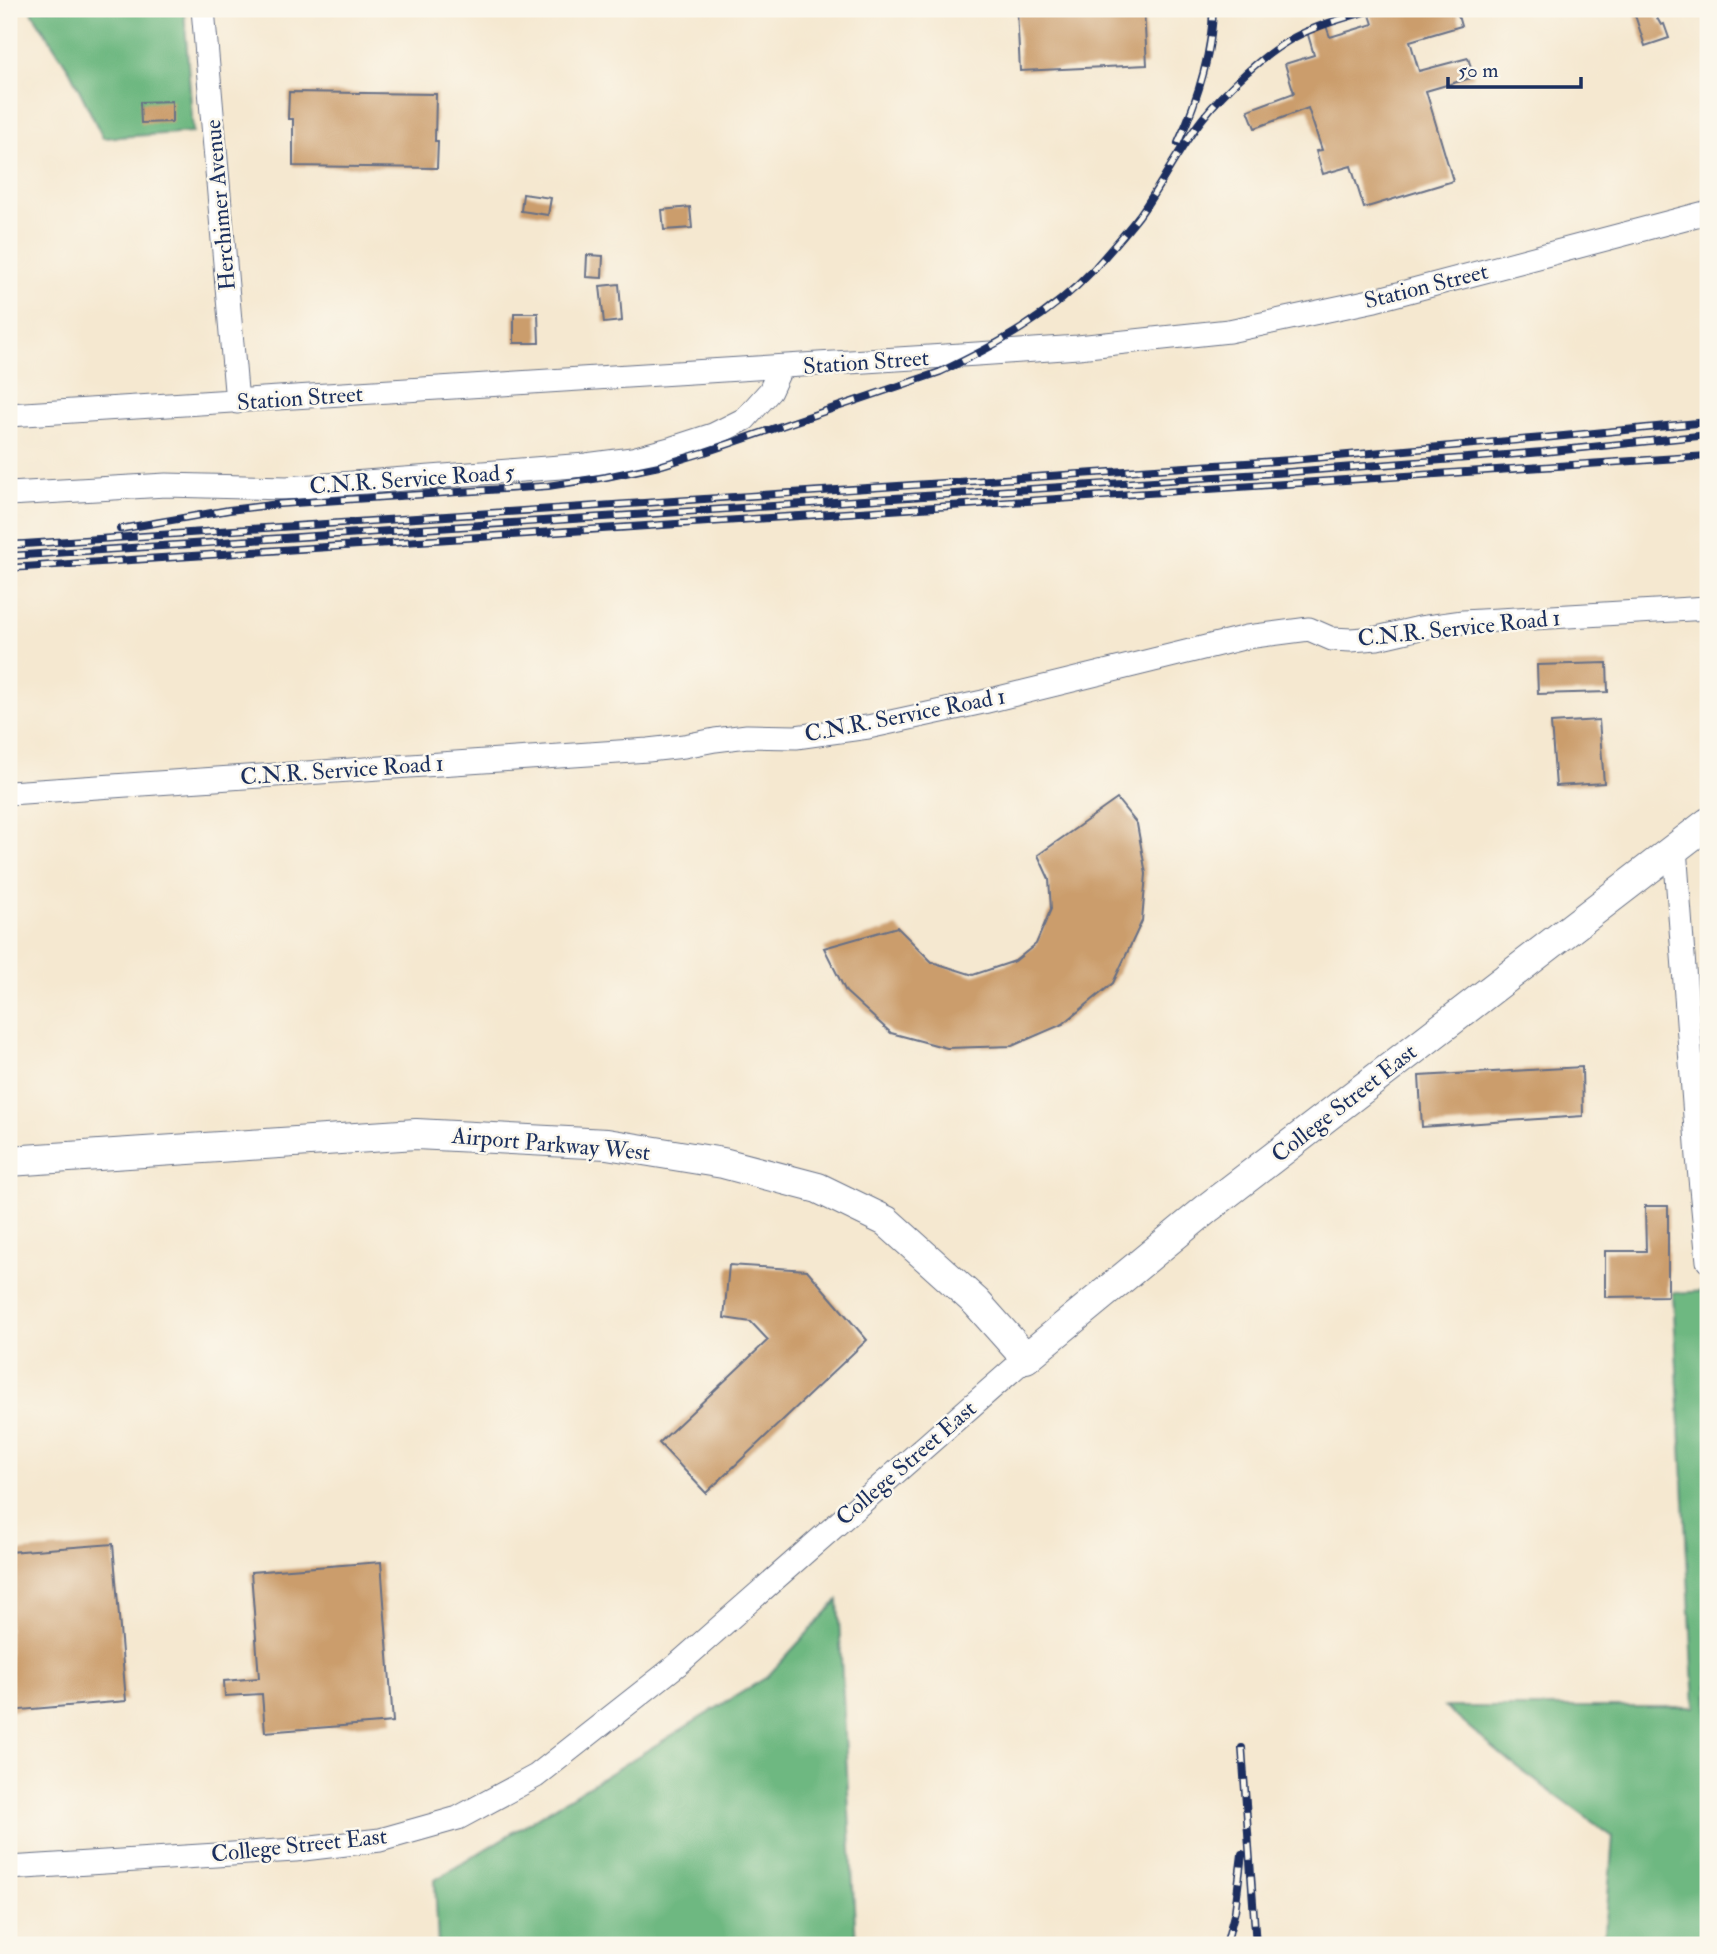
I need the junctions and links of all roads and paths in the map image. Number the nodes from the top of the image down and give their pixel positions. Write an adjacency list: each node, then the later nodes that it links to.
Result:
1 (202, 9): 4 (street, Herchimer Avenue)
2 (1708, 212): 3 (street, Station Street)
3 (781, 368): 4 (street, Station Street); 6 (street, C.N.R. Service Road 5)
4 (237, 402): 5 (street, Station Street)
5 (9, 415)
6 (9, 494)
7 (1708, 608): 8 (street, C.N.R. Service Road 1)
8 (9, 793)
9 (1708, 823): 10 (main road, College Street East)
10 (1675, 848): 12 (street); 14 (main road, College Street East)
11 (9, 1161): 14 (main road, Airport Parkway West)
12 (1705, 1178): 13 (street)
13 (1708, 1261)
14 (1026, 1358): 15 (street, College Street East)
15 (9, 1868)

